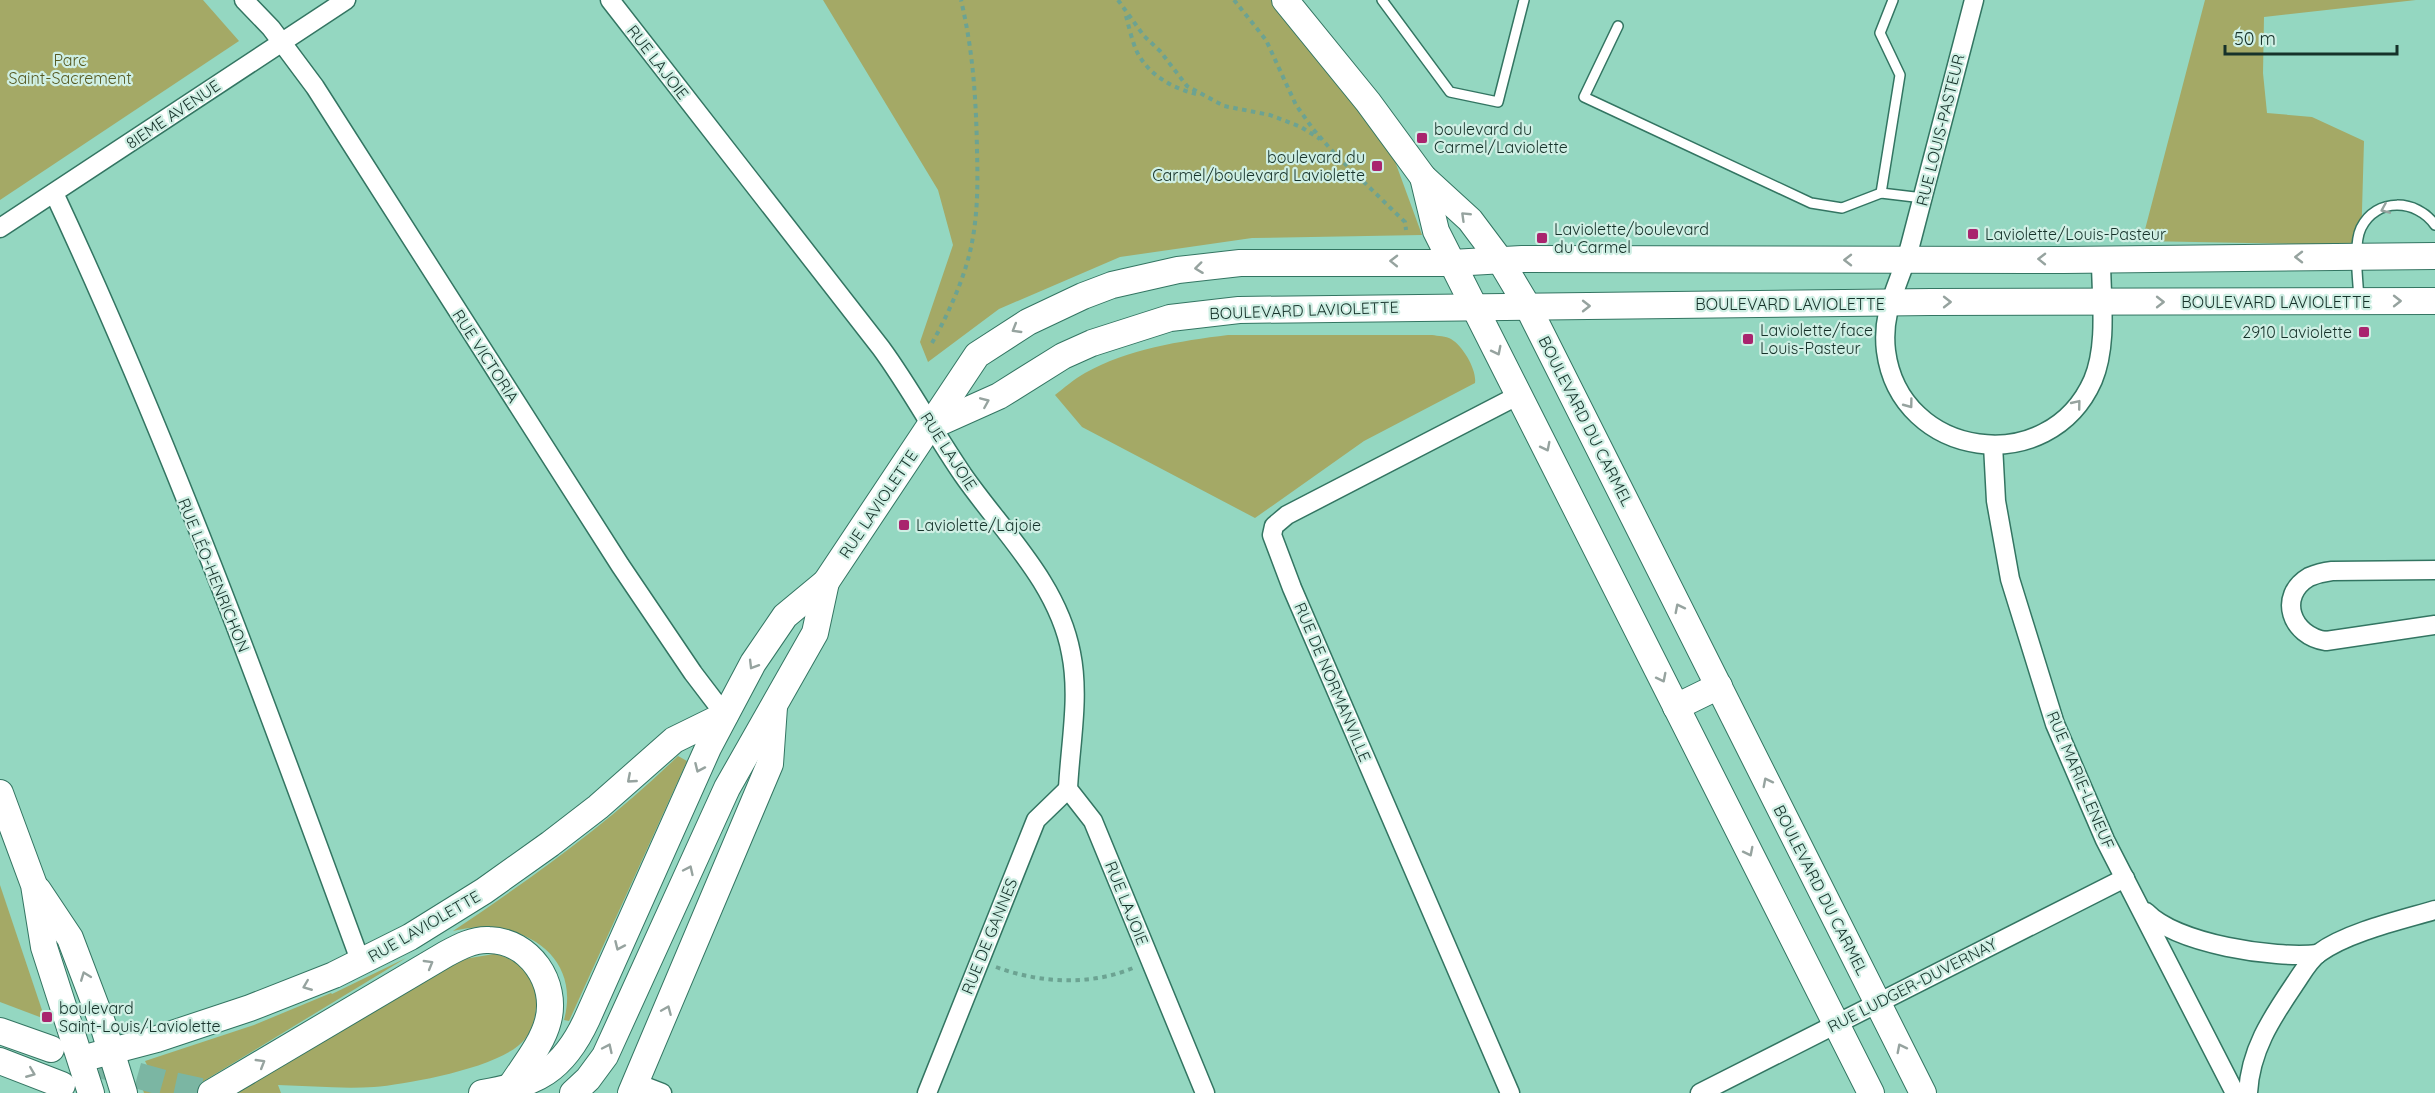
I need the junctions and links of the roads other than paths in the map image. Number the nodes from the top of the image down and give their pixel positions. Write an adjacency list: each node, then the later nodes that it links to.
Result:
1 (244, 0): 10 (street, RUE VICTORIA)
2 (346, 0): 10 (street, 8IEME AVENUE)
3 (610, 0): 30 (street, RUE LAJOIE)
4 (1285, 0): 11 (main road, BOULEVARD DU CARMEL)
5 (1382, 0): 6 (lane)
6 (1524, 0)
7 (1893, 0): 13 (lane)
8 (1974, 0): 14 (street, RUE LOUIS-PASTEUR)
9 (1618, 26): 13 (lane)
10 (282, 42): 12 (street, 8IEME AVENUE); 38 (street, RUE VICTORIA)
11 (1424, 177): 20 (main road, BOULEVARD DU CARMEL, one-way to 11); 22 (main road, BOULEVARD DU CARMEL)
12 (54, 193): 16 (street, 8IEME AVENUE); 46 (street, RUE LÉO-HENRICHON)
13 (1881, 193): 14 (lane)
14 (1923, 198): 21 (street, RUE LOUIS-PASTEUR)
15 (2435, 225): 18 (lane, one-way to 18)
16 (0, 228)
17 (2435, 256): 18 (main road)
18 (2358, 257): 19 (main road, one-way to 19); 23 (lane)
19 (2101, 259): 21 (main road, one-way to 21); 25 (street)
20 (1500, 260): 21 (main road, one-way to 20); 22 (main road); 28 (main road, BOULEVARD DU CARMEL)
21 (1906, 260): 26 (street, RUE LOUIS-PASTEUR)
22 (1452, 263): 27 (main road, BOULEVARD DU CARMEL); 30 (main road, one-way to 30)
23 (2359, 301): 24 (main road, BOULEVARD LAVIOLETTE, one-way to 24); 25 (main road, BOULEVARD LAVIOLETTE, one-way to 23)
24 (2435, 301)
25 (2101, 303): 26 (main road, BOULEVARD LAVIOLETTE, one-way to 25); 31 (street, one-way to 25)
26 (1888, 304): 28 (main road, BOULEVARD LAVIOLETTE, one-way to 26); 31 (street, one-way to 31)
27 (1473, 307): 28 (main road, BOULEVARD LAVIOLETTE); 29 (main road, BOULEVARD DU CARMEL, one-way to 29); 30 (main road, BOULEVARD LAVIOLETTE, one-way to 27)
28 (1528, 307): 35 (main road, BOULEVARD DU CARMEL, one-way to 28)
29 (1519, 395): 37 (main road, BOULEVARD DU CARMEL, one-way to 37); 65 (street, RUE DE NORMANVILLE)
30 (932, 426): 33 (main road, RUE LAVIOLETTE); 39 (street, RUE LAJOIE)
31 (1993, 445): 41 (street, RUE MARIE-LENEUF)
32 (2435, 570): 34 (street)
33 (826, 582): 36 (main road, RUE LAVIOLETTE); 38 (main road, RUE LAVIOLETTE, one-way to 38)
34 (2435, 624)
35 (1719, 686): 37 (main road); 47 (main road, BOULEVARD DU CARMEL, one-way to 35)
36 (774, 704): 55 (main road, RUE LAVIOLETTE, one-way to 36); 61 (main road, RUE LAVIOLETTE, one-way to 36)
37 (1676, 706): 48 (main road, BOULEVARD DU CARMEL, one-way to 48)
38 (725, 715): 46 (main road, RUE LAVIOLETTE, one-way to 46); 56 (main road, RUE LAVIOLETTE, one-way to 56)
39 (1068, 789): 63 (street, RUE DE GANNES); 64 (street, RUE LAJOIE)
40 (0, 793): 42 (main road)
41 (2125, 878): 43 (street, RUE MARIE-LENEUF); 47 (street, RUE LUDGER-DUVERNAY)
42 (34, 885): 51 (main road, one-way to 42); 52 (main road)
43 (2139, 905): 45 (street); 69 (street, RUE MARIE-LENEUF)
44 (2435, 910): 45 (street)
45 (2318, 954): 70 (street)
46 (361, 963): 51 (main road, RUE LAVIOLETTE, one-way to 51)
47 (1878, 1003): 48 (street, RUE LUDGER-DUVERNAY); 68 (main road, BOULEVARD DU CARMEL, one-way to 47)
48 (1836, 1024): 66 (street, RUE LUDGER-DUVERNAY); 67 (main road, BOULEVARD DU CARMEL)
49 (0, 1031): 50 (main road)
50 (51, 1049)
51 (112, 1051): 52 (main road, RUE LAVIOLETTE); 58 (main road)
52 (81, 1059): 57 (main road)
53 (0, 1060): 54 (main road, one-way to 54)
54 (62, 1085)
55 (633, 1088): 62 (street)
56 (509, 1089): 59 (main road, one-way to 56); 60 (main road, RUE LAVIOLETTE)
57 (91, 1093)
58 (124, 1093)
59 (211, 1093)
60 (483, 1093)
61 (573, 1093)
62 (662, 1093)
63 (927, 1093)
64 (1204, 1093)
65 (1510, 1093)
66 (1700, 1093)
67 (1871, 1093)
68 (1923, 1093)
69 (2235, 1093)
70 (2248, 1093)

